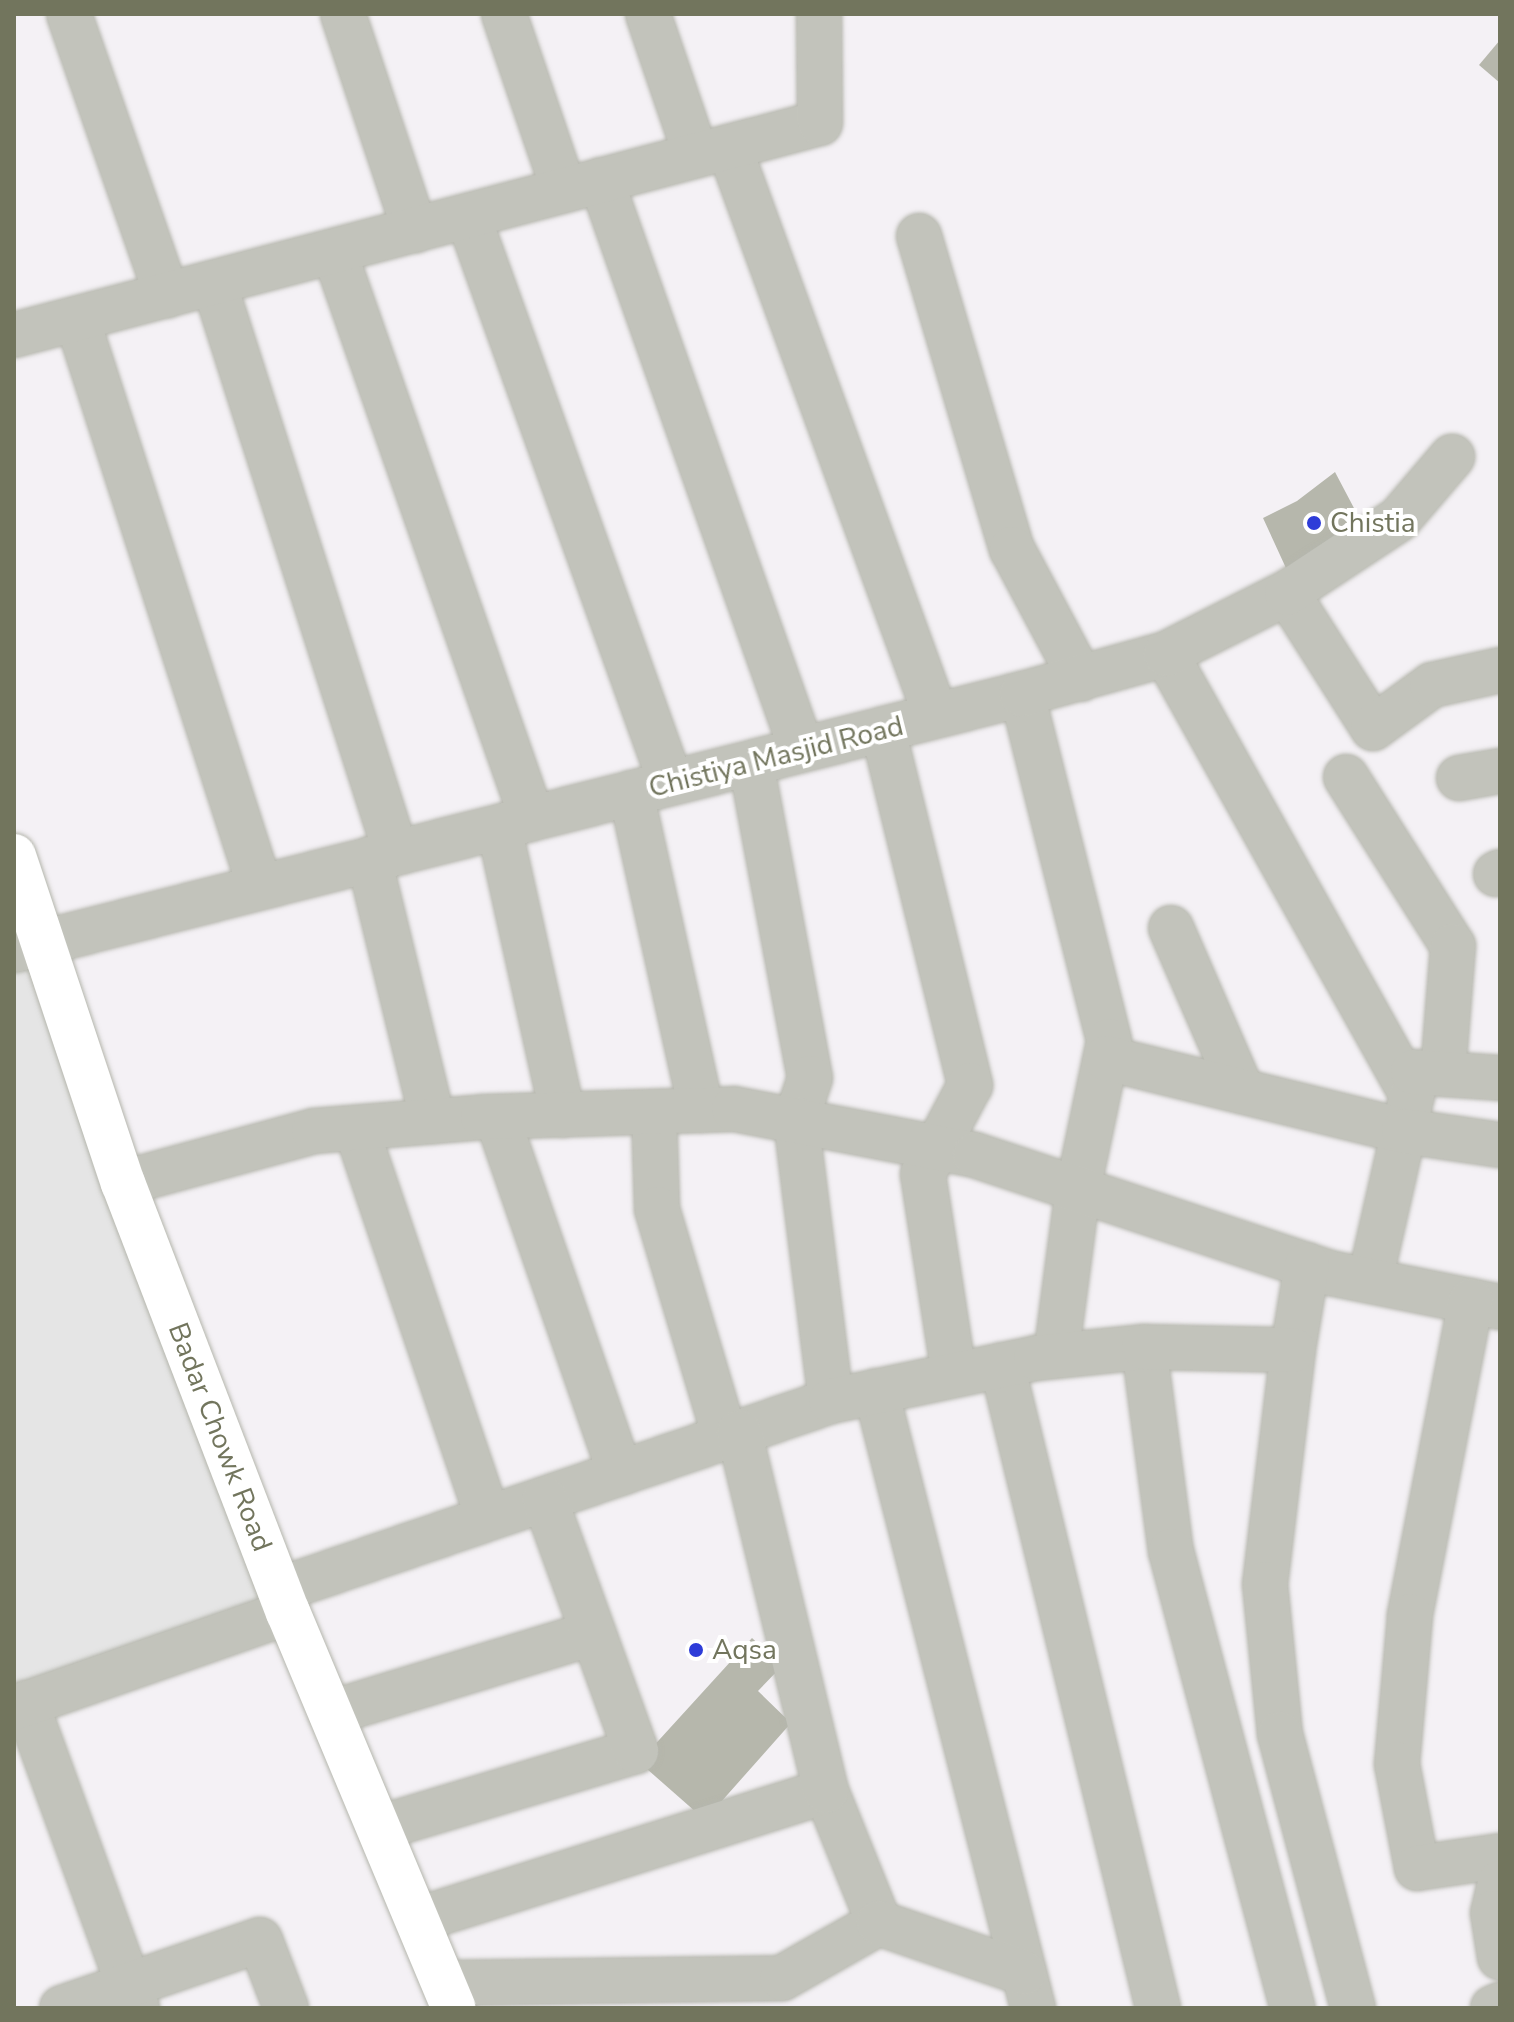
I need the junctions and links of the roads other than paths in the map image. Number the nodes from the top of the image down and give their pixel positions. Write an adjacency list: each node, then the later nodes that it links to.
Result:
1 (69, 14): 13 (street)
2 (343, 14): 9 (street)
3 (504, 14): 7 (street)
4 (648, 14): 6 (street)
5 (819, 14): 6 (street)
6 (713, 151): 7 (street); 22 (street)
7 (582, 185): 8 (street); 24 (street)
8 (468, 216): 9 (street); 27 (street)
9 (415, 230): 11 (street)
10 (919, 236): 20 (street)
11 (334, 251): 12 (street); 28 (street)
12 (214, 283): 13 (street); 30 (street)
13 (167, 295): 14 (street)
14 (77, 319): 15 (street); 31 (street)
15 (14, 335)
16 (1452, 457): 17 (street, Chistiya Masjid Road)
17 (1287, 593): 18 (street, Chistiya Masjid Road); 19 (street)
18 (1166, 654): 20 (street, Chistiya Masjid Road); 35 (street)
19 (1500, 670)
20 (1081, 679): 21 (street, Chistiya Masjid Road)
21 (1022, 694): 22 (street, Chistiya Masjid Road); 34 (street)
22 (936, 716): 23 (street, Chistiya Masjid Road)
23 (883, 730): 24 (street, Chistiya Masjid Road); 48 (street)
24 (802, 750): 25 (street, Chistiya Masjid Road)
25 (751, 763): 27 (street, Chistiya Masjid Road); 43 (street)
26 (1346, 777): 36 (street)
27 (651, 788): 28 (street, Chistiya Masjid Road); 39 (street)
28 (515, 822): 30 (street, Chistiya Masjid Road); 41 (street)
29 (14, 856): 33 (main road, Badar Chowk Road)
30 (383, 856): 31 (street, Chistiya Masjid Road); 44 (street)
31 (260, 887): 33 (street, Chistiya Masjid Road)
32 (1171, 928): 38 (street)
33 (29, 946): 49 (main road, Badar Chowk Road)
34 (1106, 1058): 38 (street); 50 (street)
35 (1399, 1071): 36 (street); 46 (street)
36 (1443, 1074): 37 (street)
37 (1500, 1078)
38 (1242, 1091): 46 (street)
39 (701, 1110): 40 (street); 43 (street)
40 (654, 1112): 41 (street); 61 (street)
41 (563, 1115): 42 (street)
42 (497, 1117): 44 (street); 62 (street)
43 (796, 1120): 48 (street); 60 (street)
44 (433, 1121): 45 (street)
45 (356, 1128): 49 (street); 64 (street)
46 (1404, 1131): 47 (street); 52 (street)
47 (1500, 1145)
48 (936, 1147): 50 (street); 58 (street)
49 (123, 1183): 65 (main road, Badar Chowk Road)
50 (1078, 1189): 51 (street); 56 (street)
51 (1307, 1265): 52 (street); 55 (street)
52 (1370, 1280): 53 (street)
53 (1486, 1304): 71 (street)
54 (1144, 1347): 55 (street); 56 (street); 83 (street)
55 (1293, 1350): 84 (street)
56 (1056, 1356): 57 (street)
57 (1002, 1365): 58 (street); 82 (street)
58 (954, 1375): 59 (street)
59 (876, 1391): 60 (street); 76 (street)
60 (831, 1401): 61 (street)
61 (732, 1435): 62 (street); 69 (street)
62 (620, 1473): 63 (street)
63 (545, 1499): 64 (street); 66 (street)
64 (488, 1518): 65 (street)
65 (283, 1601): 67 (street); 68 (main road, Badar Chowk Road)
66 (593, 1633): 68 (street); 70 (street)
67 (20, 1705): 77 (street)
68 (330, 1713): 70 (main road, Badar Chowk Road)
69 (826, 1791): 73 (street); 74 (street)
70 (379, 1828): 73 (main road, Badar Chowk Road)
71 (1500, 1856)
72 (1500, 1883): 75 (street)
73 (417, 1920): 78 (main road, Badar Chowk Road)
74 (879, 1923): 76 (street); 78 (street)
75 (1500, 1957)
76 (1028, 1990)
77 (133, 1996): 80 (street); 81 (street)
78 (449, 1996)
79 (1500, 2005): 85 (street)
80 (62, 2008)
81 (286, 2008)
82 (1158, 2008)
83 (1293, 2008)
84 (1353, 2008)
85 (1493, 2008)

